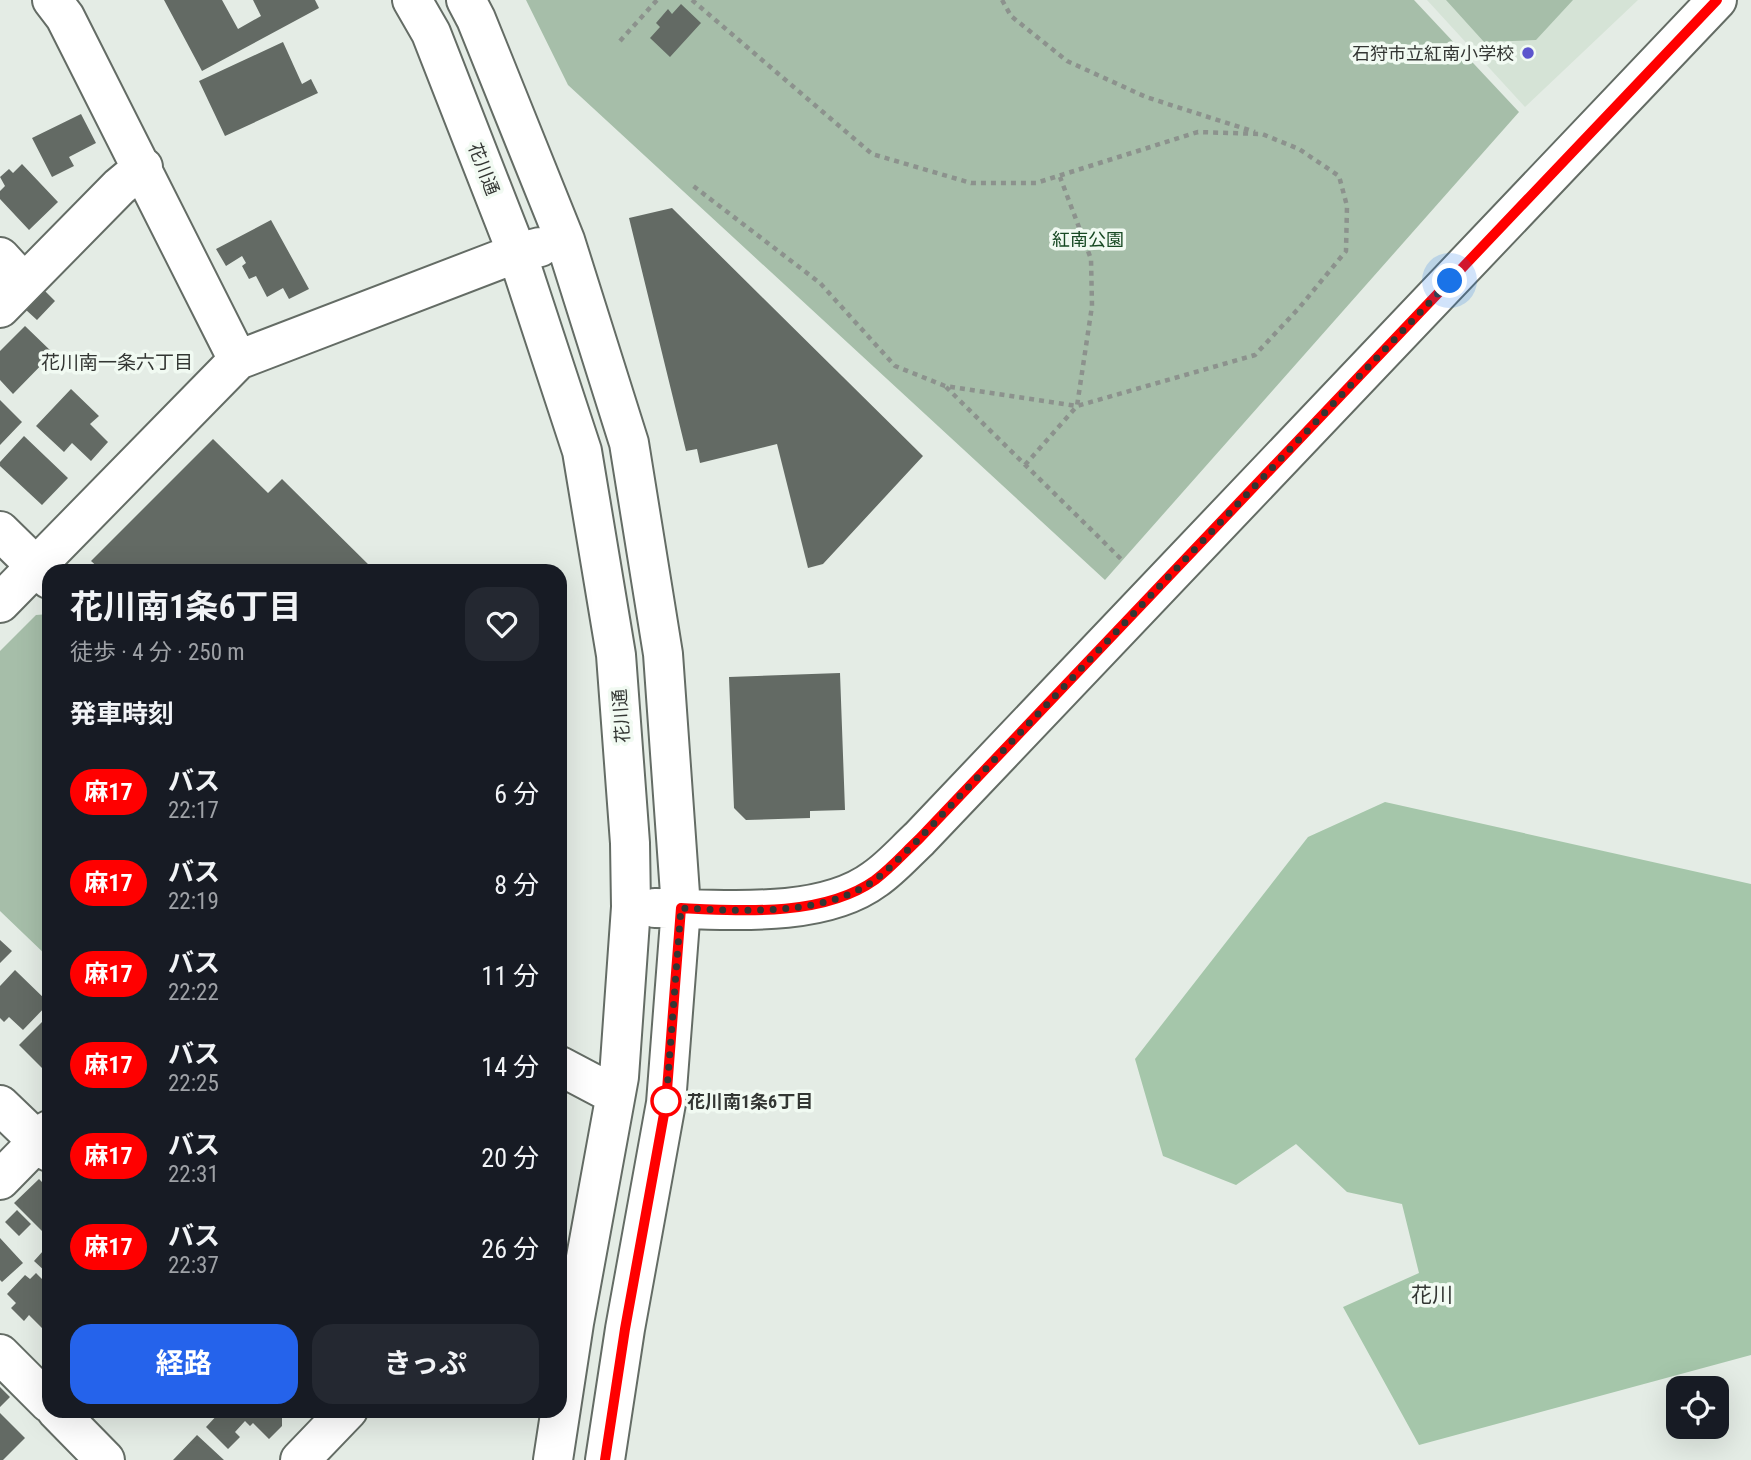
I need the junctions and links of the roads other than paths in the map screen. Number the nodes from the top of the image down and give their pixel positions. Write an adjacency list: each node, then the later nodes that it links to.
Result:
1 (52, 0): 5 (street)
2 (412, 0): 7 (street, 花川通)
3 (466, 0): 6 (street)
4 (1717, 0): 15 (street)
5 (143, 167): 8 (street); 9 (street)
6 (565, 240): 7 (street); 15 (street)
7 (517, 253): 9 (street); 14 (street, 花川通)
8 (8, 283)
9 (238, 360): 11 (street)
10 (0, 531): 12 (street)
11 (50, 564)
12 (42, 573): 13 (street)
13 (0, 603)
14 (631, 907): 15 (street); 17 (street, 花川通)
15 (681, 908): 23 (street)
16 (567, 1070): 17 (street)
17 (615, 1095): 22 (street, 花川通)
18 (0, 1105): 19 (street)
19 (42, 1139)
20 (42, 1144): 21 (street)
21 (0, 1180)
22 (567, 1323): 23 (street)
23 (625, 1329): 32 (street)
24 (0, 1354): 25 (street)
25 (42, 1396)
26 (64, 1418): 29 (street)
27 (331, 1418): 30 (street)
28 (557, 1418): 31 (street, 花川通)
29 (106, 1460)
30 (300, 1460)
31 (553, 1460)
32 (605, 1460)

